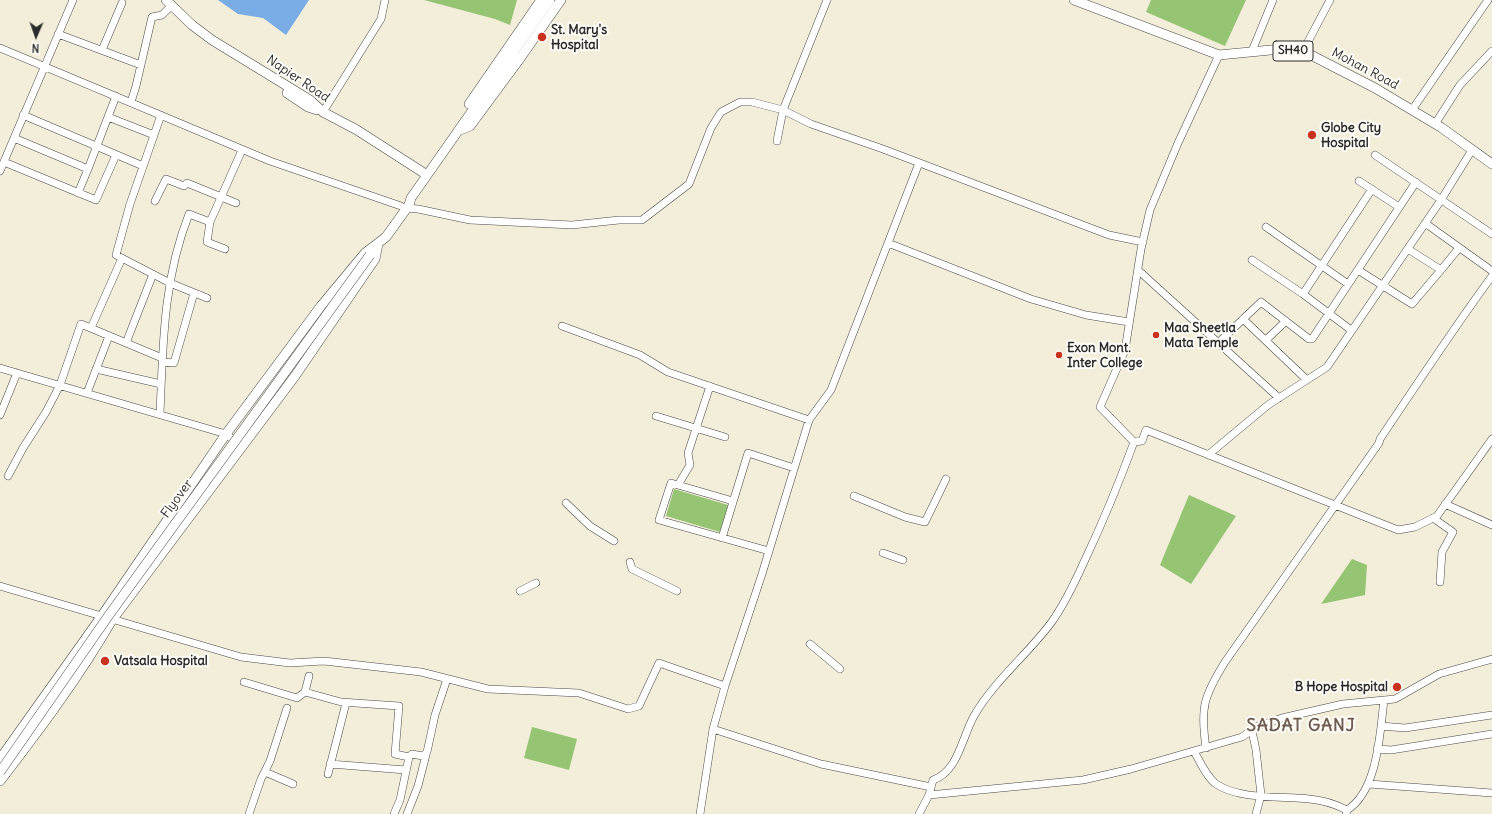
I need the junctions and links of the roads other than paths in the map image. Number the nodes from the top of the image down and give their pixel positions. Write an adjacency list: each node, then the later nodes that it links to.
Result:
1 (73, 0): 14 (street)
2 (159, 0): 13 (main road, Napier Road)
3 (385, 0): 27 (street)
4 (541, 0): 32 (main road)
5 (550, 0): 32 (main road)
6 (561, 0): 32 (main road)
7 (827, 0): 25 (street)
8 (1074, 0): 20 (main road, Mohan Road / SH40)
9 (1273, 0): 17 (street)
10 (1330, 0): 19 (street)
11 (1488, 0): 26 (street)
12 (122, 3): 16 (street)
13 (168, 5): 22 (street); 27 (main road, Napier Road)
14 (58, 34): 16 (street); 21 (street)
15 (0, 48): 21 (street)
16 (102, 50): 22 (street)
17 (1252, 51): 19 (main road, Mohan Road / SH40); 20 (main road, Mohan Road / SH40)
18 (1492, 51): 31 (street)
19 (1302, 53): 26 (main road, Mohan Road / SH40)
20 (1219, 55): 63 (street)
21 (44, 65): 23 (street); 28 (street)
22 (141, 65): 24 (street)
23 (116, 96): 24 (street); 30 (street)
24 (131, 102): 29 (street)
25 (783, 110): 35 (street); 42 (street); 56 (street)
26 (1412, 110): 31 (main road, Mohan Road / SH40)
27 (322, 112): 47 (main road, Napier Road)
28 (23, 115): 34 (street); 36 (street)
29 (161, 115): 33 (street); 37 (street)
30 (108, 117): 33 (street); 36 (street)
31 (1435, 124): 38 (main road, Mohan Road / SH40)
32 (458, 131): 47 (main road)
33 (154, 135): 44 (street)
34 (14, 138): 41 (street); 45 (street)
35 (777, 141)
36 (97, 146): 39 (street); 45 (street)
37 (242, 150): 52 (street); 56 (street)
38 (1472, 150): 43 (main road, Mohan Road / SH40); 53 (street)
39 (116, 155): 44 (street); 51 (street)
40 (1375, 156): 49 (street)
41 (3, 158): 46 (street); 51 (street)
42 (919, 163): 63 (street); 64 (street)
43 (1492, 164)
44 (143, 166): 68 (street)
45 (88, 169): 51 (street)
46 (0, 171)
47 (424, 174): 56 (main road)
48 (1359, 181): 50 (street)
49 (1416, 182): 53 (street); 57 (street)
50 (1372, 189): 57 (street); 70 (street)
51 (78, 193)
52 (221, 197): 54 (street); 55 (street); 58 (street)
53 (1441, 200): 59 (street); 61 (street)
54 (155, 201)
55 (236, 203)
56 (404, 207): 62 (main road)
57 (1399, 208): 72 (street)
58 (210, 222): 66 (street); 77 (street)
59 (1425, 223): 65 (street); 67 (street)
60 (1266, 227): 70 (street)
61 (1492, 234)
62 (379, 242): 109 (main road); 113 (main road); 163 (main road, Flyover, bridge)
63 (1143, 242): 71 (street)
64 (888, 243): 86 (street); 107 (street)
65 (1459, 248): 73 (street); 74 (street)
66 (225, 249)
67 (1408, 249): 73 (street); 79 (street)
68 (122, 258): 75 (street); 88 (street)
69 (1252, 260): 81 (street)
70 (1321, 265): 78 (street); 81 (street)
71 (1138, 270): 86 (street); 93 (street)
72 (1358, 270): 78 (street); 79 (street)
73 (1441, 270): 79 (street)
74 (1492, 271)
75 (153, 274): 77 (street); 92 (street)
76 (1492, 276): 123 (street)
77 (170, 283): 80 (street); 94 (street)
78 (1348, 284): 83 (street)
79 (1381, 285): 89 (street)
80 (194, 293): 82 (street); 94 (street)
81 (1303, 294): 83 (street)
82 (207, 298)
83 (1328, 314): 85 (street); 89 (street)
84 (1243, 319): 85 (street); 91 (street); 93 (street)
85 (1286, 321): 91 (street)
86 (1129, 322): 112 (street)
87 (562, 326): 101 (street)
88 (91, 328): 90 (street); 100 (street)
89 (1351, 330): 98 (street)
90 (109, 336): 92 (street); 96 (street)
91 (1266, 340): 98 (street)
92 (126, 343): 94 (street)
93 (1218, 343): 103 (street)
94 (162, 360): 99 (street)
95 (0, 368): 97 (street)
96 (96, 369): 99 (street); 102 (street)
97 (17, 373): 100 (street); 105 (street)
98 (1307, 380): 103 (street)
99 (161, 384): 104 (street)
100 (60, 385): 102 (street); 116 (street)
101 (710, 386): 107 (street); 108 (street)
102 (87, 393): 104 (street)
103 (1279, 398): 114 (street)
104 (160, 414): 109 (street)
105 (0, 415)
106 (656, 416): 108 (street)
107 (809, 420): 115 (street)
108 (696, 428): 110 (street); 118 (street)
109 (226, 434): 113 (street); 137 (main road)
110 (725, 437)
111 (1492, 439): 122 (street)
112 (1134, 442): 114 (street); 169 (street)
113 (241, 447): 138 (main road)
114 (1208, 455): 123 (street)
115 (794, 468): 120 (street); 128 (street)
116 (8, 476)
117 (946, 478): 119 (street)
118 (678, 485): 120 (street); 126 (street)
119 (854, 496)
120 (733, 501): 126 (street)
121 (566, 503): 127 (street)
122 (1445, 504): 124 (street); 125 (street)
123 (1334, 505): 124 (street); 155 (street)
124 (1433, 518): 132 (street)
125 (1492, 525)
126 (722, 538): 128 (street)
127 (614, 541)
128 (769, 551): 145 (street)
129 (883, 553): 130 (street)
130 (903, 560)
131 (630, 562): 135 (street)
132 (1440, 582)
133 (536, 583): 136 (street)
134 (0, 586): 137 (street)
135 (677, 591)
136 (520, 592)
137 (101, 617): 138 (street); 160 (main road)
138 (112, 620): 143 (street); 166 (main road)
139 (810, 644): 141 (street)
140 (1492, 659): 147 (street)
141 (840, 669)
142 (309, 676): 146 (street)
143 (448, 679): 145 (street); 158 (street)
144 (244, 682): 146 (street)
145 (725, 686): 152 (street)
146 (305, 692): 148 (street)
147 (1384, 700): 151 (street); 153 (street)
148 (346, 702): 159 (street); 161 (street)
149 (287, 708): 164 (street)
150 (1492, 715): 151 (street)
151 (1381, 726): 156 (street)
152 (713, 729): 169 (street); 177 (street)
153 (1252, 730): 155 (street); 172 (street)
154 (1492, 734): 156 (street)
155 (1206, 748): 157 (street)
156 (1377, 749): 168 (street)
157 (1194, 751): 171 (street); 172 (street)
158 (426, 755): 159 (street); 176 (street)
159 (409, 756): 162 (street)
160 (0, 759)
161 (330, 764): 162 (street); 165 (street)
162 (406, 770): 175 (street)
163 (0, 772)
164 (265, 772): 167 (street); 174 (street)
165 (328, 774)
166 (0, 781)
167 (293, 784)
168 (1369, 784): 170 (street); 173 (street)
169 (931, 787): 171 (street)
170 (1492, 793)
171 (929, 795): 178 (street)
172 (1261, 796): 173 (street); 179 (street)
173 (1347, 812)
174 (249, 814)
175 (394, 814)
176 (407, 814)
177 (700, 814)
178 (919, 814)
179 (1256, 814)

